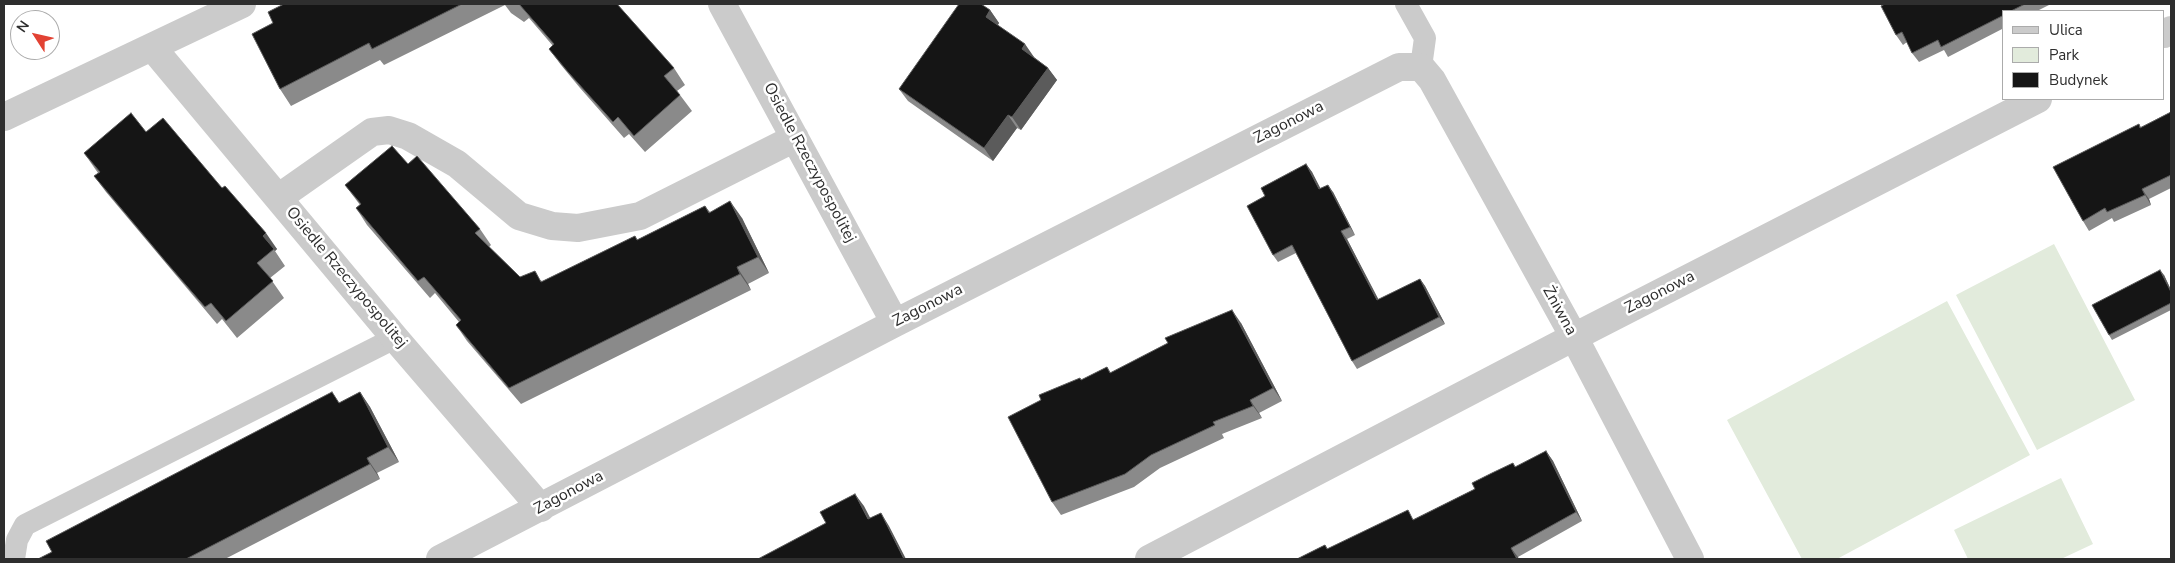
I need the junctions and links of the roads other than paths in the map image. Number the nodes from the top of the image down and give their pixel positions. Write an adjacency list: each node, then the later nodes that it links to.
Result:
1 (242, 4): 4 (street)
2 (722, 4): 8 (street, Osiedle Rzeczypospolitej)
3 (1406, 4): 5 (lane)
4 (152, 46): 7 (street); 9 (street, Osiedle Rzeczypospolitej)
5 (1421, 67): 10 (street, Zagonowa); 11 (street, Żniwna)
6 (2036, 100): 11 (street, Zagonowa)
7 (4, 117)
8 (795, 138): 9 (street); 10 (street, Osiedle Rzeczypospolitej)
9 (278, 198): 12 (street, Osiedle Rzeczypospolitej)
10 (895, 322): 13 (street, Zagonowa)
11 (1574, 337): 16 (street, Zagonowa); 17 (street, Żniwna)
12 (395, 338): 13 (street, Osiedle Rzeczypospolitej); 14 (lane)
13 (541, 508): 15 (street, Zagonowa)
14 (14, 559)
15 (440, 559)
16 (1149, 559)
17 (1690, 559)

